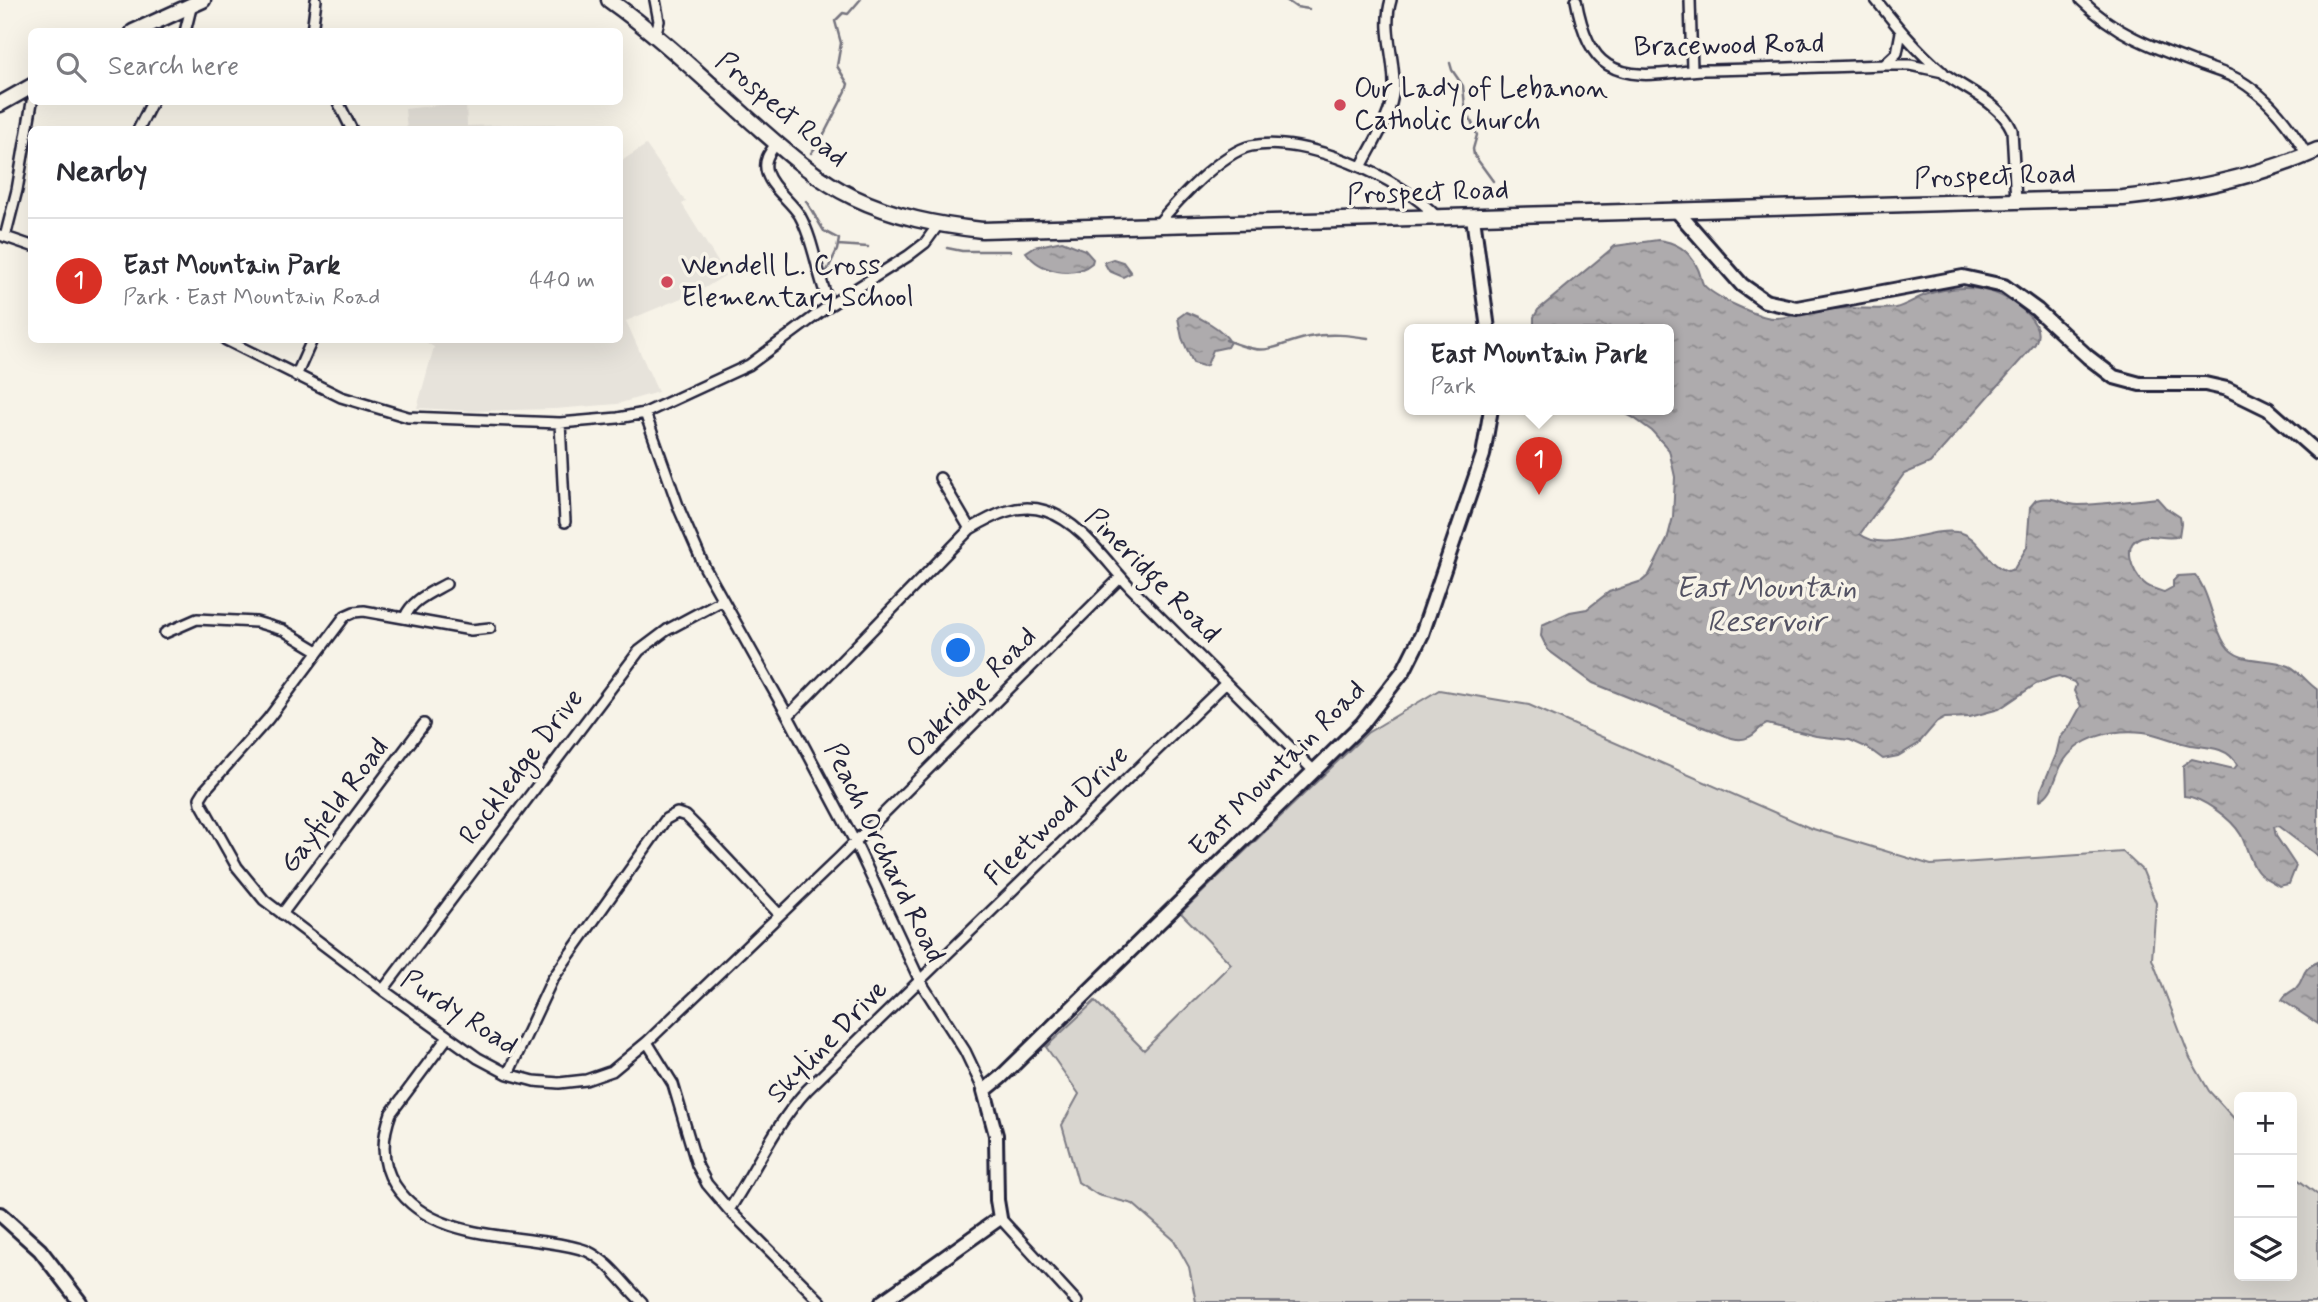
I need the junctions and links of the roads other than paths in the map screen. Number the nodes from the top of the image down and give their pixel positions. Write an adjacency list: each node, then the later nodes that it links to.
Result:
1 (316, 0): 12 (street)
2 (609, 0): 14 (main road, Prospect Road)
3 (655, 0): 14 (street)
4 (1391, 0): 27 (street)
5 (1576, 0): 16 (street, Bracewood Road)
6 (1690, 0): 16 (street)
7 (1876, 0): 13 (street)
8 (2081, 0): 26 (street)
9 (197, 2): 10 (main road); 11 (street)
10 (142, 28)
11 (187, 28)
12 (312, 28)
13 (1901, 32): 15 (street); 17 (street)
14 (655, 36): 25 (main road, Prospect Road)
15 (1884, 65): 16 (street, Bracewood Road); 17 (street, Bracewood Road)
16 (1692, 71)
17 (1943, 72): 28 (street)
18 (28, 89): 19 (main road)
19 (0, 104)
20 (31, 105): 34 (street)
21 (150, 105): 23 (street)
22 (340, 105): 24 (street)
23 (140, 126)
24 (350, 126)
25 (776, 144): 32 (main road, Prospect Road); 36 (street)
26 (2312, 152): 28 (main road, Prospect Road)
27 (1361, 167): 31 (street); 33 (street)
28 (2016, 201): 29 (main road, Prospect Road)
29 (1676, 210): 30 (main road, Prospect Road); 44 (street)
30 (1473, 217): 31 (main road, Prospect Road); 37 (street)
31 (1437, 218): 33 (main road, Prospect Road)
32 (938, 225): 33 (main road, Prospect Road); 36 (street)
33 (1156, 226)
34 (3, 236): 35 (street)
35 (28, 245)
36 (830, 305): 41 (street)
37 (1487, 324)
38 (232, 343): 40 (street)
39 (311, 343): 40 (street)
40 (296, 376): 43 (street)
41 (645, 413): 43 (street); 50 (street, Peach Orchard Road)
42 (1489, 415): 58 (street, East Mountain Road)
43 (560, 423): 46 (street)
44 (2318, 453)
45 (940, 478): 47 (street)
46 (565, 522)
47 (970, 529): 48 (street, Pineridge Road); 56 (street, Pineridge Road)
48 (1121, 577): 55 (street, Pineridge Road); 59 (street, Oakridge Road)
49 (446, 584): 51 (street)
50 (723, 600): 56 (street, Peach Orchard Road); 63 (street, Rockledge Drive)
51 (405, 617): 52 (street); 54 (street)
52 (490, 628)
53 (165, 633): 54 (street)
54 (318, 651): 60 (street, Purdy Road)
55 (1226, 683): 58 (street, Pineridge Road); 62 (street, Fleetwood Drive)
56 (788, 716): 59 (street, Peach Orchard Road)
57 (424, 724): 60 (street, Gayfield Road)
58 (1314, 771): 67 (street, East Mountain Road)
59 (855, 842): 61 (street, Purdy Road); 62 (street, Peach Orchard Road)
60 (282, 914): 63 (street, Purdy Road)
61 (779, 914): 65 (street, Purdy Road); 66 (street)
62 (920, 981): 67 (street, Peach Orchard Road); 68 (street, Skyline Drive)
63 (383, 990): 64 (street, Purdy Road)
64 (447, 1038): 66 (street, Purdy Road); 72 (street)
65 (647, 1042): 66 (street, Purdy Road); 68 (street)
66 (508, 1074)
67 (984, 1091): 70 (street, Peach Orchard Road)
68 (729, 1210): 73 (street)
69 (0, 1214): 71 (street)
70 (1000, 1217): 74 (street); 75 (street)
71 (80, 1302)
72 (642, 1302)
73 (821, 1302)
74 (882, 1302)
75 (1077, 1302)

